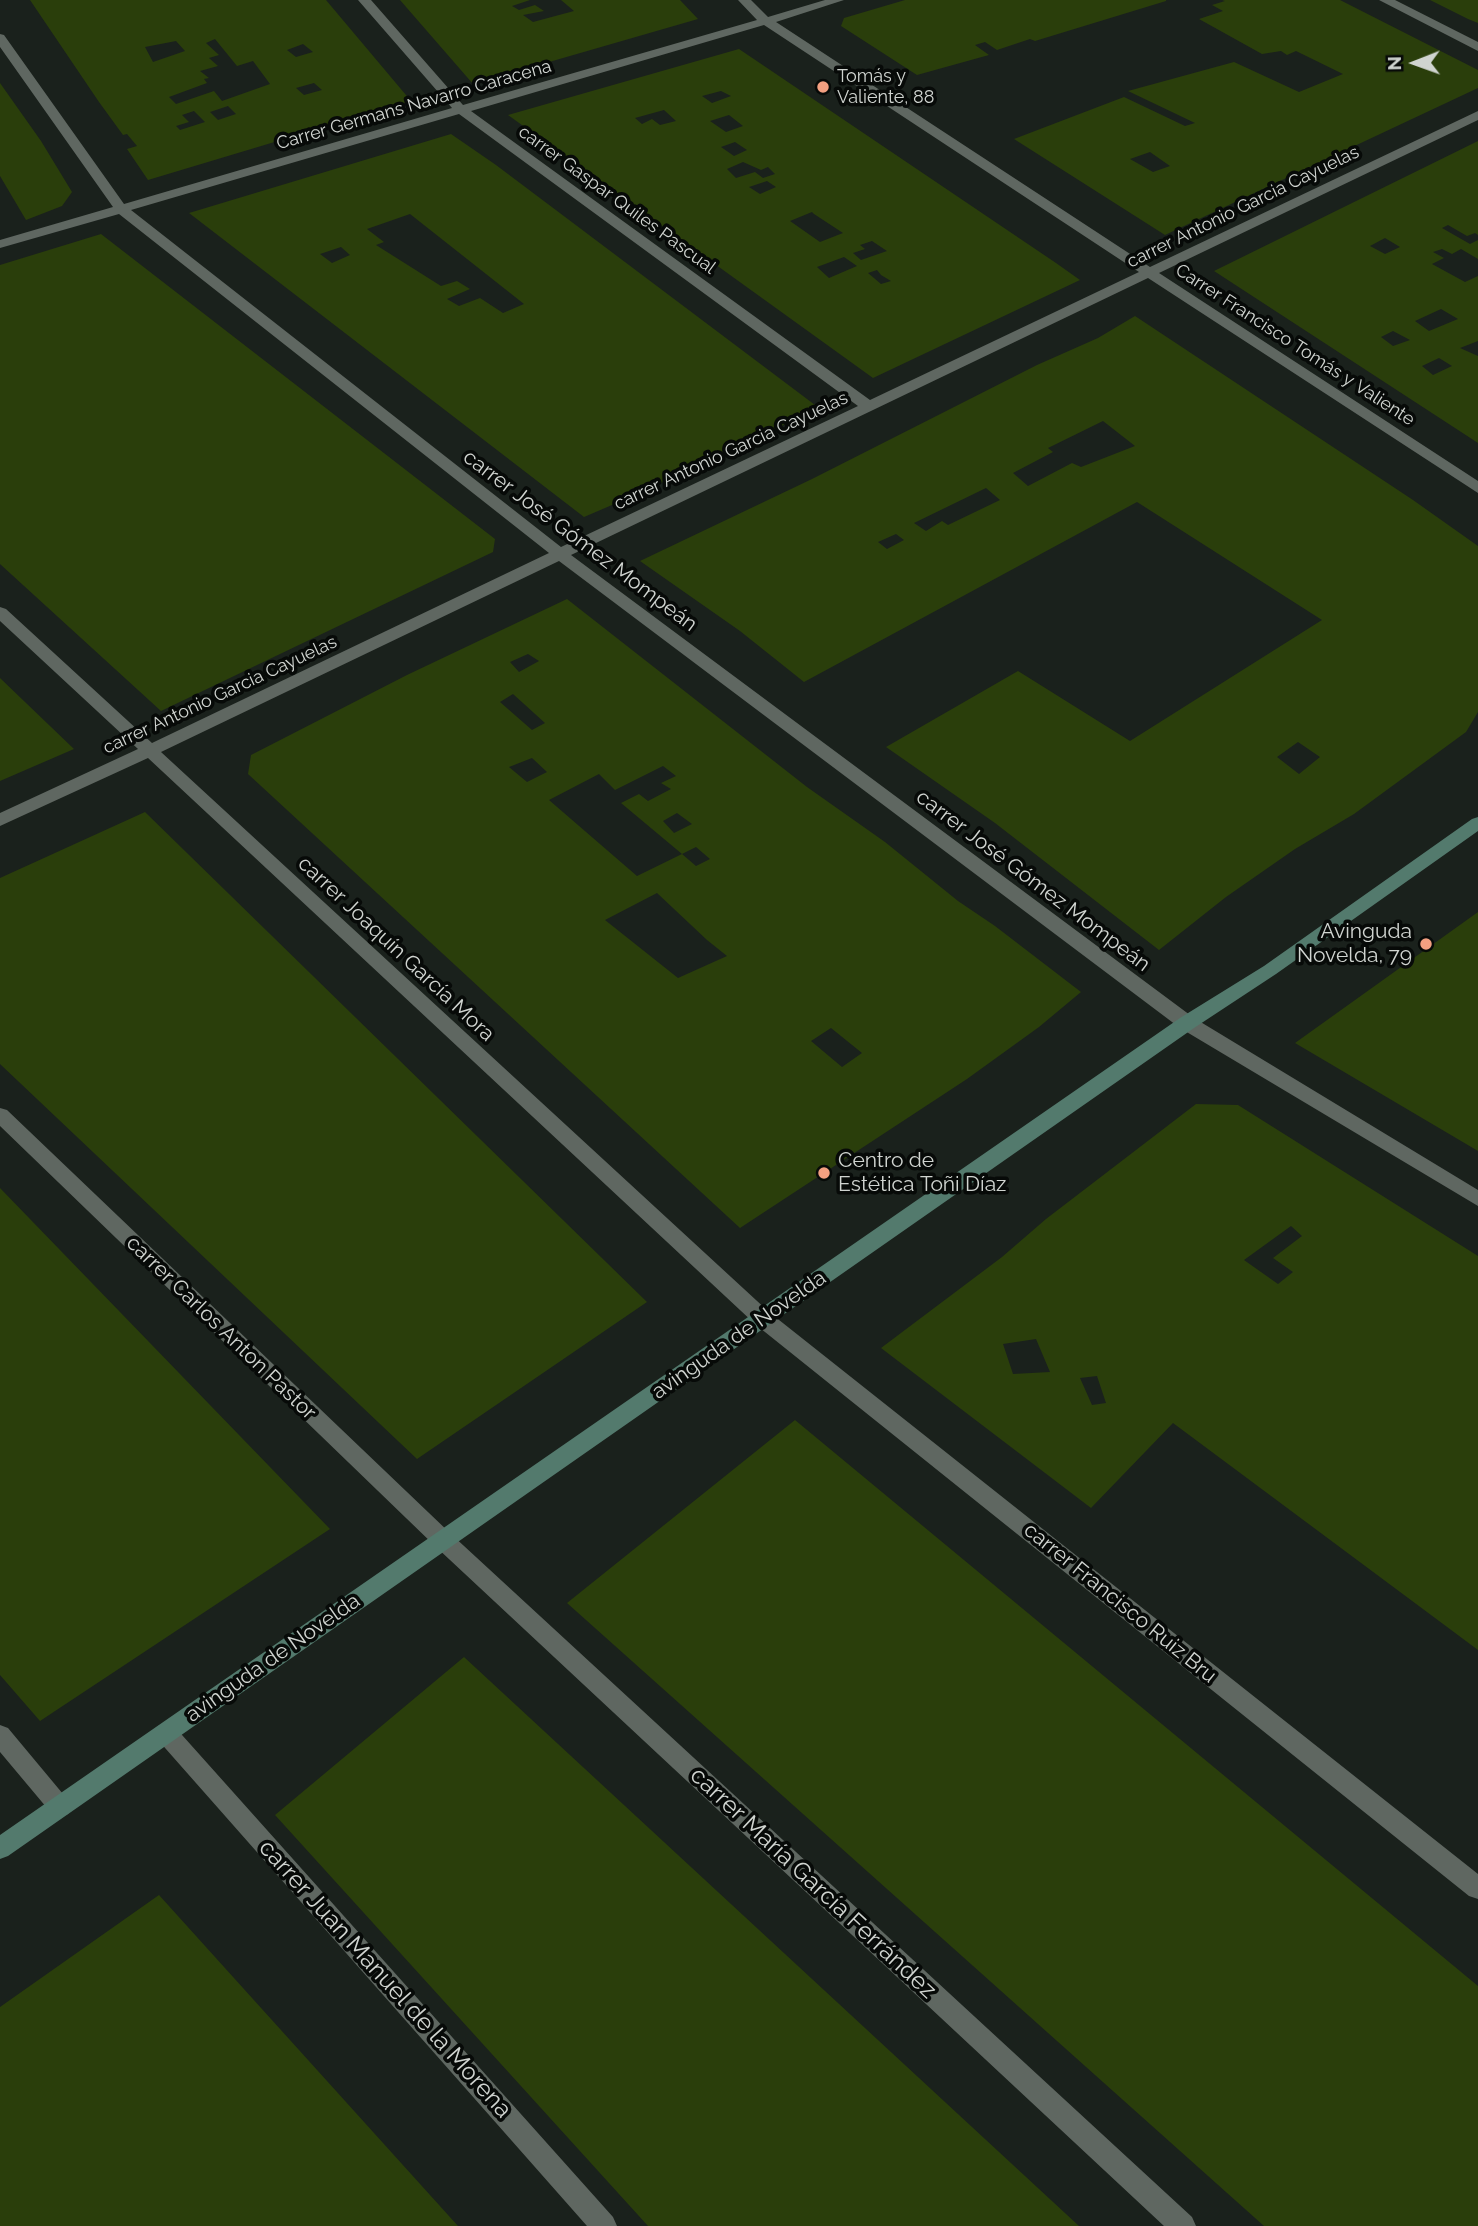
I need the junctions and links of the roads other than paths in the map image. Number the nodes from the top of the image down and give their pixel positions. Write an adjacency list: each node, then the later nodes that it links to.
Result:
1 (364, 0): 8 (street, carrer Gaspar Quiles Pascual)
2 (744, 0): 5 (street, Carrer Francisco Tomás y Valiente)
3 (838, 0): 5 (street, Carrer Germans Navarro Caracena)
4 (1385, 0): 7 (street)
5 (764, 20): 8 (street, Carrer Germans Navarro Caracena); 12 (street, Carrer Francisco Tomás y Valiente)
6 (0, 38): 10 (street, carrer José Gómez Mompeán)
7 (1478, 47)
8 (460, 109): 10 (street, Carrer Germans Navarro Caracena); 13 (street, carrer Gaspar Quiles Pascual)
9 (1478, 115): 12 (street, carrer Antonio Garcia Cayuelas)
10 (121, 209): 11 (street, Carrer Germans Navarro Caracena); 15 (street, carrer José Gómez Mompeán)
11 (0, 244)
12 (1150, 273): 13 (street, carrer Antonio Garcia Cayuelas); 14 (street, Carrer Francisco Tomás y Valiente)
13 (869, 407): 15 (street, carrer Antonio Garcia Cayuelas)
14 (1478, 488)
15 (560, 554): 17 (street, carrer Antonio Garcia Cayuelas); 20 (street, carrer José Gómez Mompeán)
16 (0, 612): 17 (street, carrer Joaquín García Mora)
17 (149, 751): 18 (street, carrer Antonio Garcia Cayuelas); 23 (street, carrer Joaquín García Mora)
18 (0, 820)
19 (1474, 830): 20 (main road, avinguda de Novelda)
20 (1187, 1023): 22 (street, carrer José Gómez Mompeán); 23 (main road, avinguda de Novelda)
21 (0, 1115): 24 (street, carrer Carlos Anton Pastor)
22 (1478, 1199)
23 (762, 1318): 24 (main road, avinguda de Novelda); 29 (street, carrer Francisco Ruiz Bru)
24 (443, 1540): 25 (main road, avinguda de Novelda); 31 (street, carrer María García Ferrández)
25 (166, 1733): 27 (main road, avinguda de Novelda); 30 (street, carrer Juan Manuel de la Morena)
26 (0, 1735): 27 (street)
27 (60, 1807): 28 (main road, avinguda de Novelda)
28 (0, 1848)
29 (1478, 1888)
30 (604, 2226)
31 (1183, 2226)

